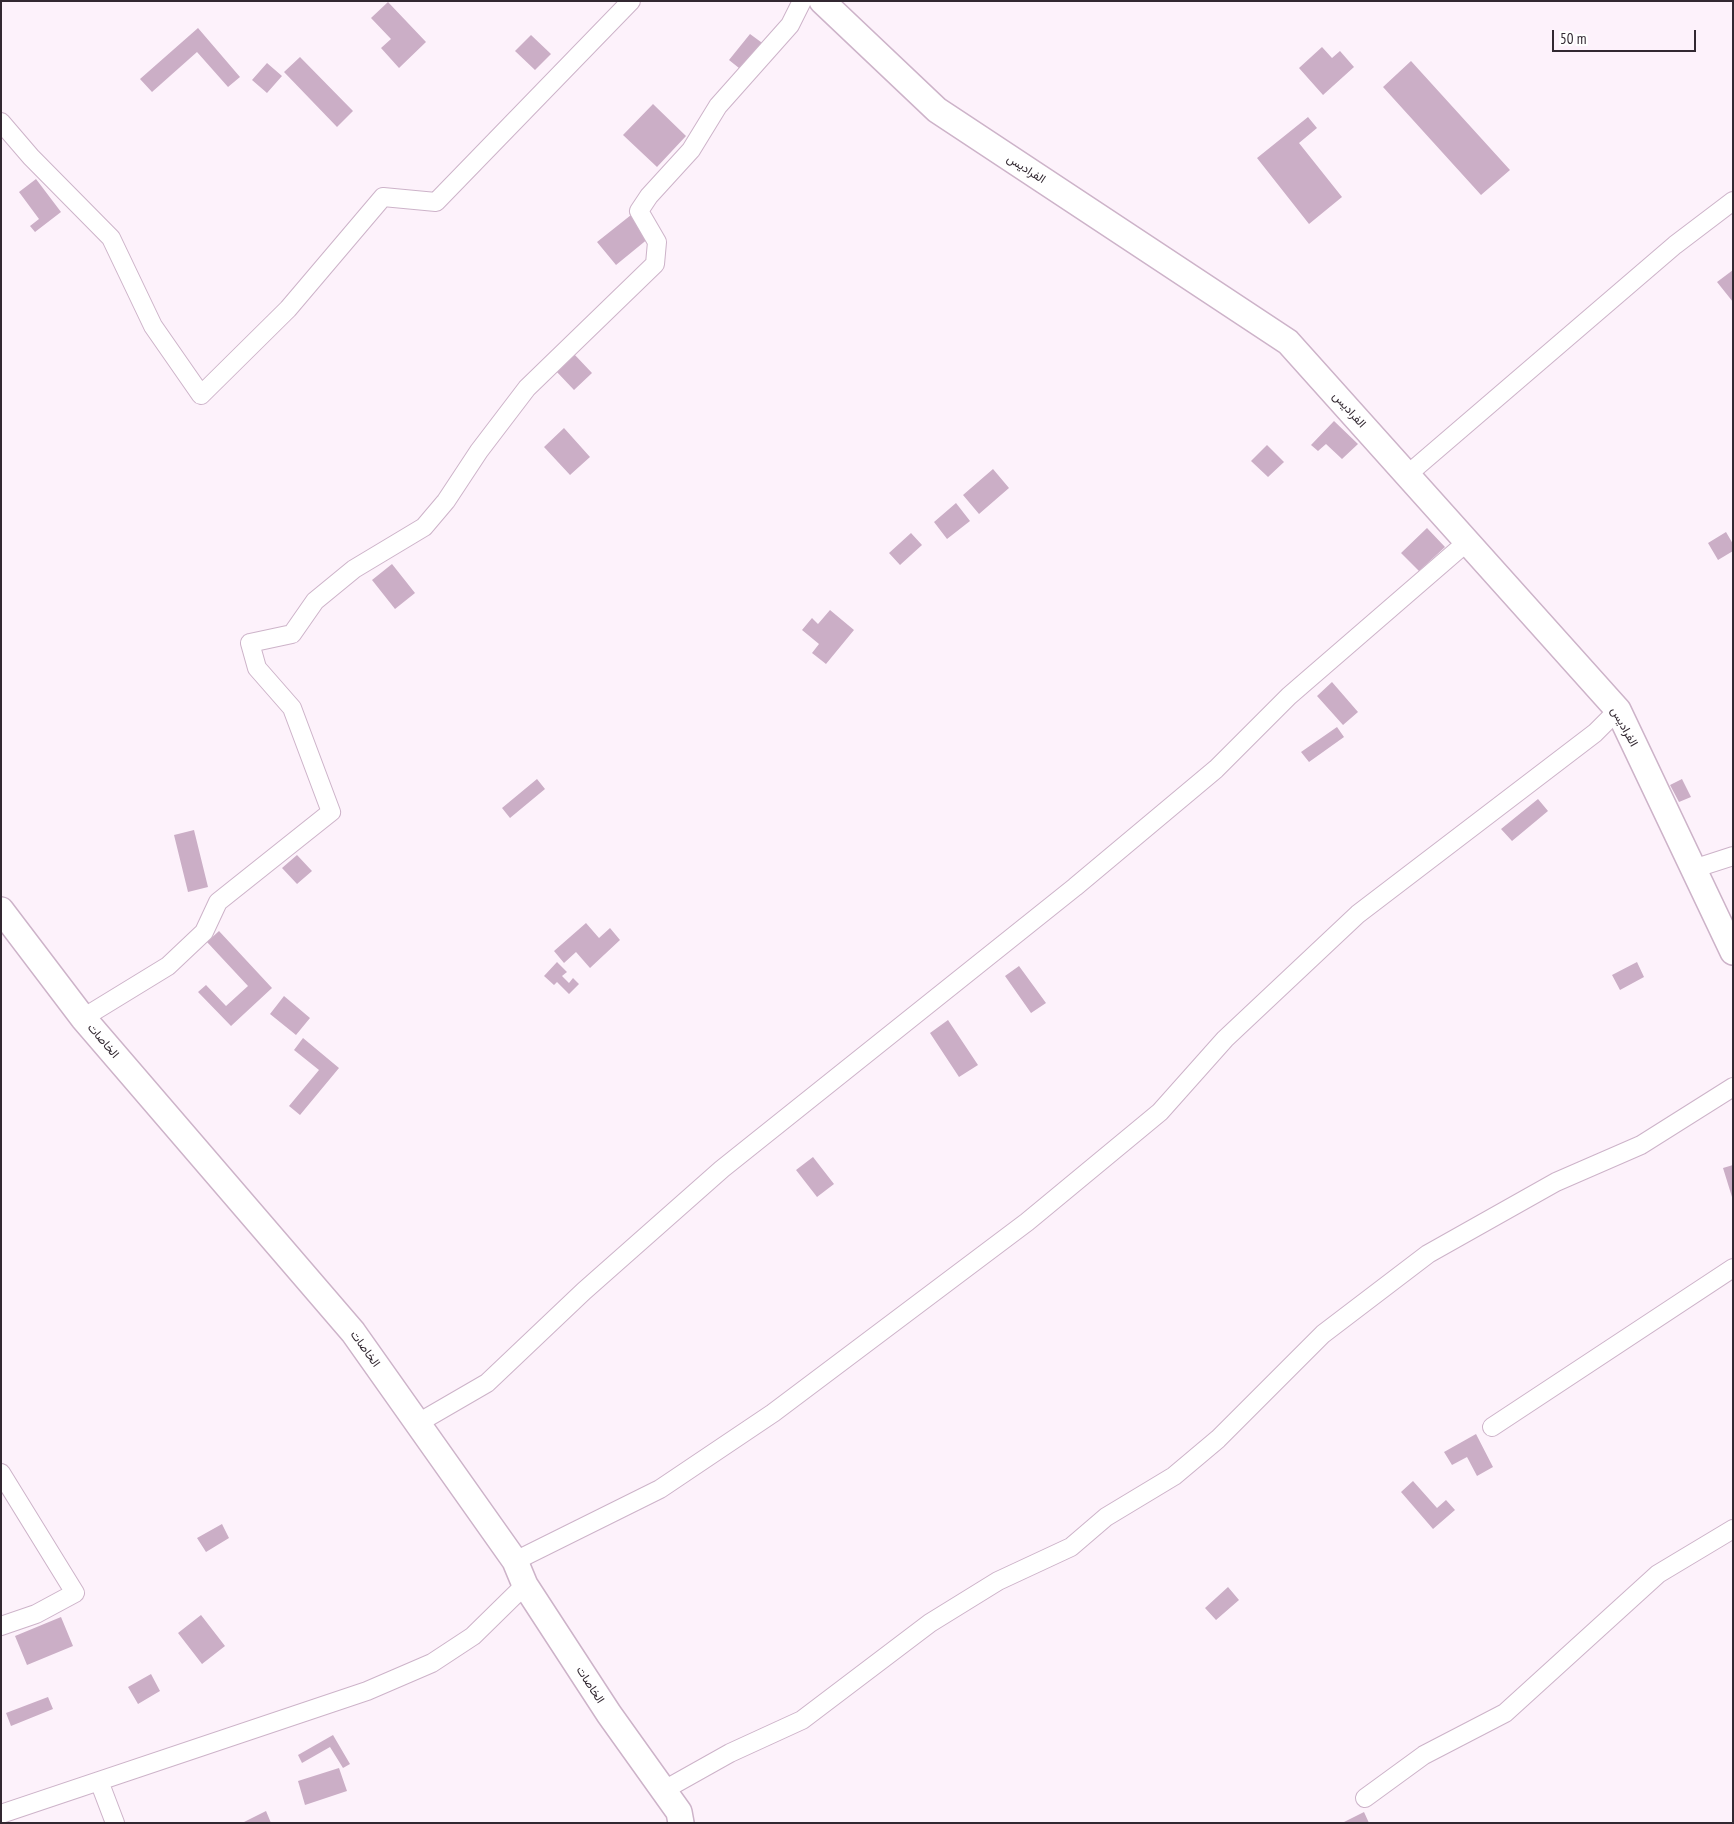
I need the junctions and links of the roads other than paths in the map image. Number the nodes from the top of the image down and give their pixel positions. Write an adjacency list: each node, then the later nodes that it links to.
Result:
1 (631, 1): 4 (street)
2 (802, 1): 13 (street)
3 (822, 1): 6 (street, الفراديس)
4 (1, 122)
5 (1733, 201): 6 (street)
6 (1407, 476): 7 (street, الفراديس)
7 (1467, 542): 8 (street, الفراديس); 16 (street)
8 (1618, 710): 10 (street, الفراديس); 20 (street)
9 (1733, 856): 10 (street)
10 (1693, 869): 12 (street, الفراديس)
11 (1, 910): 13 (street, الخاصات)
12 (1733, 952)
13 (83, 1018): 16 (street, الخاصات)
14 (1733, 1087): 24 (street)
15 (1733, 1268): 17 (street)
16 (418, 1423): 20 (street, الخاصات)
17 (1492, 1427)
18 (1, 1473): 22 (street)
19 (1733, 1529): 25 (street)
20 (515, 1561): 21 (street, الخاصات)
21 (525, 1585): 23 (street); 24 (street, الخاصات)
22 (1, 1626)
23 (99, 1782): 26 (street); 27 (street)
24 (664, 1790): 28 (street, الخاصات)
25 (1365, 1798)
26 (2, 1812)
27 (115, 1823)
28 (681, 1823)

